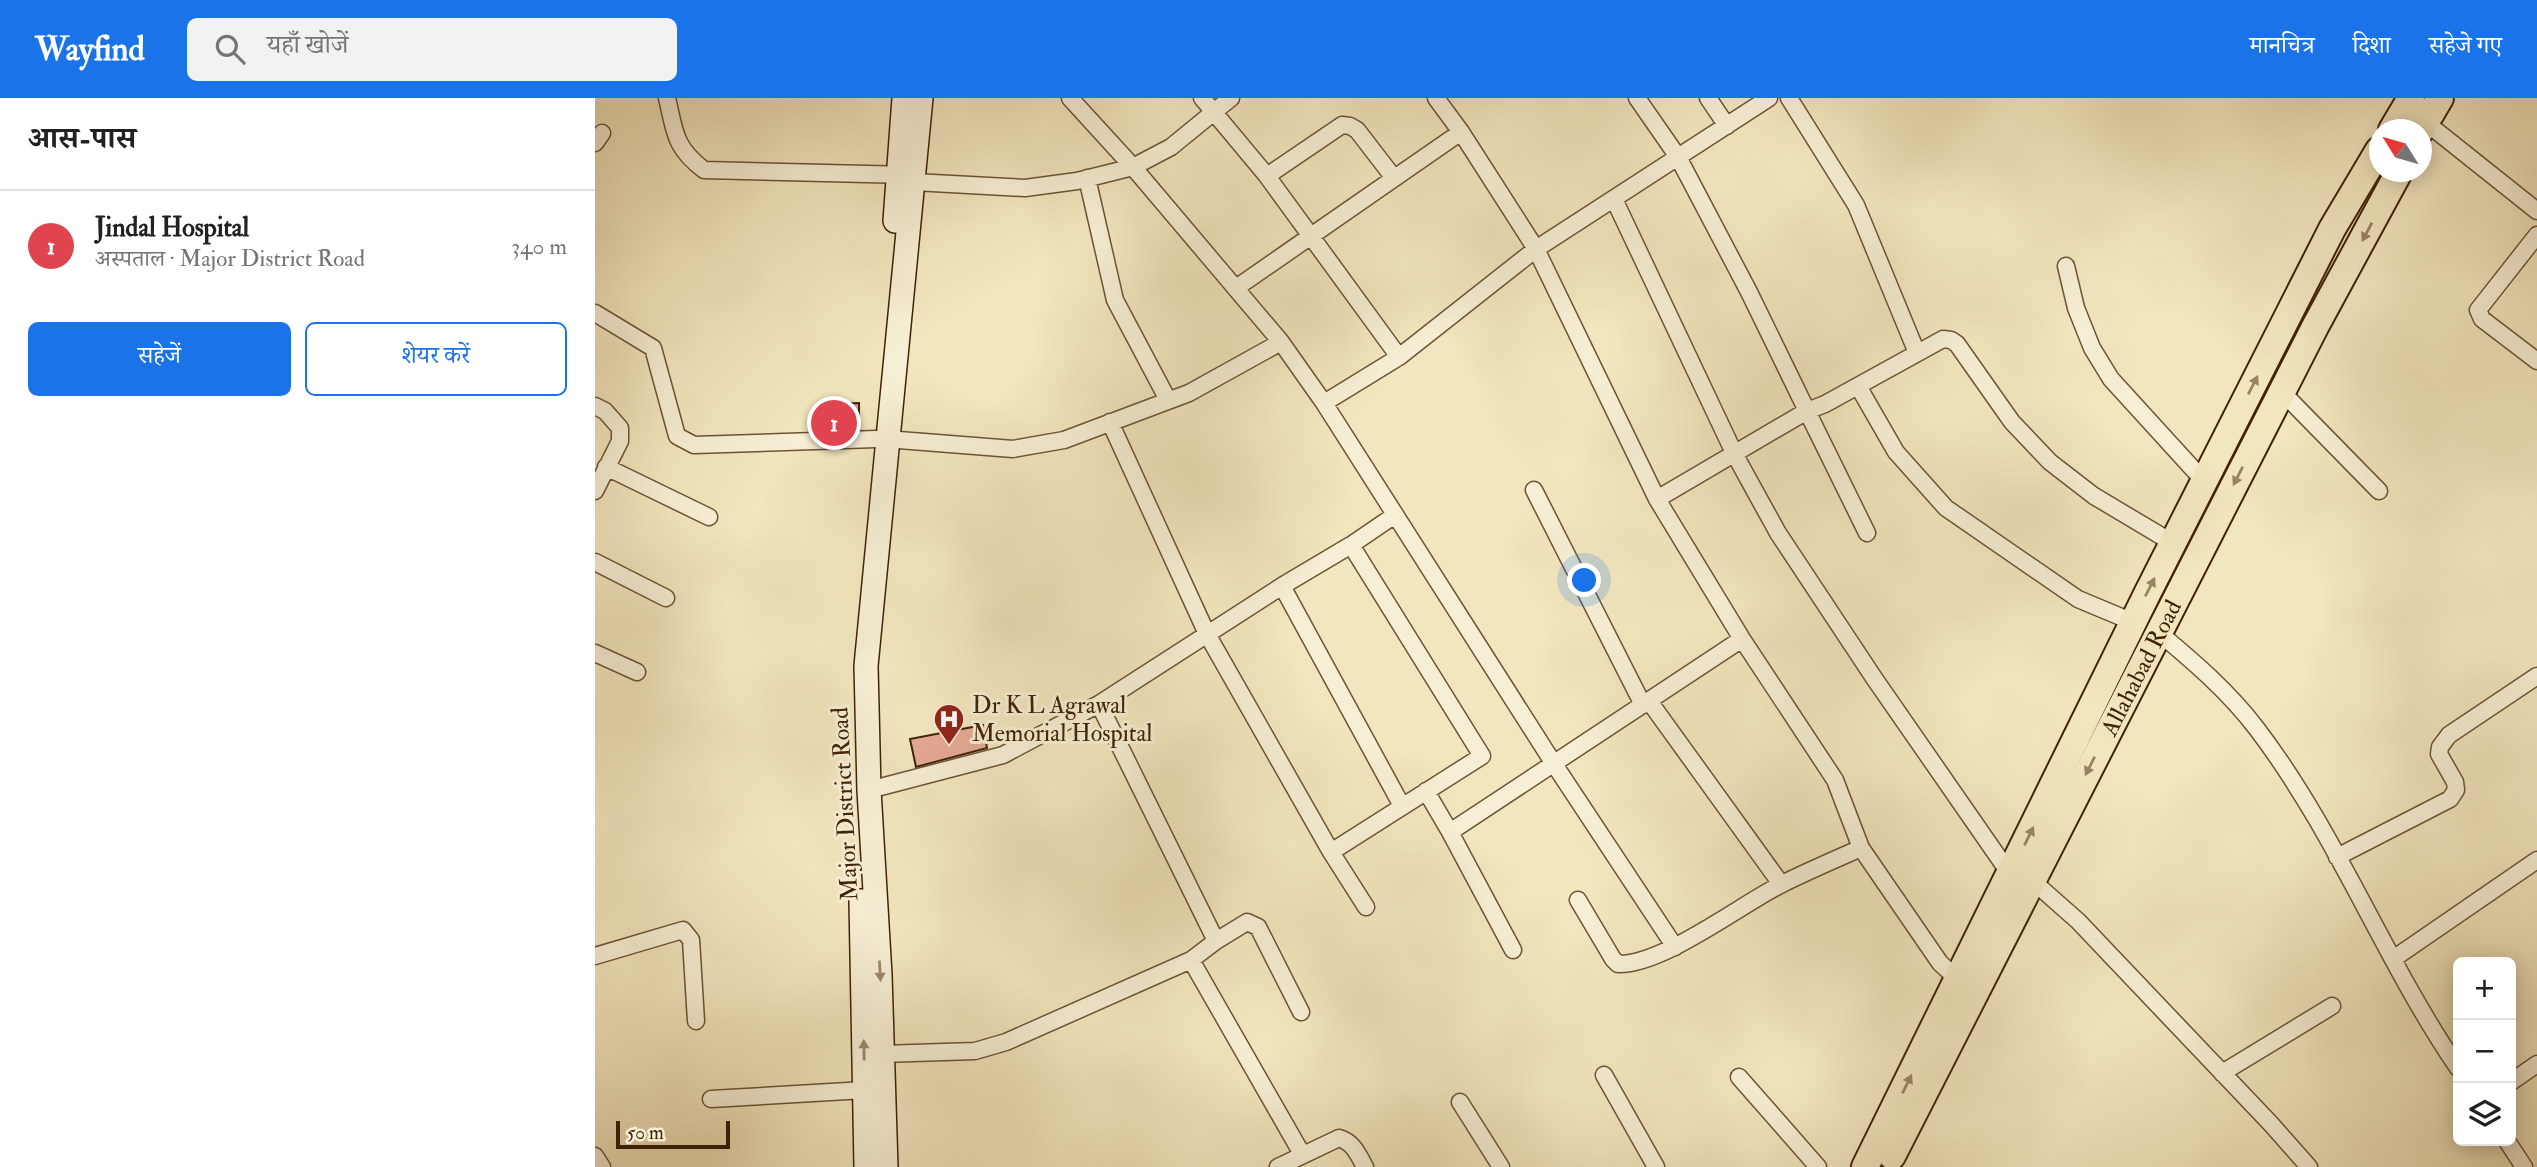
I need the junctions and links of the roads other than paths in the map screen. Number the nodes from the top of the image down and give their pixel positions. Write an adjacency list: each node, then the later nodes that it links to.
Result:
1 (667, 98): 21 (street)
2 (904, 98): 21 (street)
3 (921, 98): 21 (street)
4 (1070, 98): 18 (street)
5 (1202, 98): 13 (street)
6 (1231, 98): 13 (street)
7 (1436, 98): 16 (street)
8 (1637, 98): 17 (street)
9 (1708, 98): 15 (street)
10 (1769, 98): 15 (street)
11 (1789, 98): 34 (street)
12 (2440, 98): 14 (main road)
13 (1214, 113): 18 (street); 20 (street)
14 (2416, 114): 26 (street)
15 (1727, 125): 17 (street)
16 (1461, 132): 23 (street); 29 (street)
17 (1678, 158): 25 (street); 42 (street)
18 (1133, 167): 22 (street); 31 (street)
19 (2369, 167): 47 (main road, one-way to 19)
20 (1268, 176): 23 (street); 28 (street)
21 (909, 177): 22 (street); 44 (street)
22 (1087, 178): 39 (street)
23 (1394, 178): 28 (street)
24 (2394, 182): 38 (main road, Allahabad Road, one-way to 38)
25 (1613, 199): 29 (street); 45 (street)
26 (2537, 211)
27 (2537, 235): 36 (street)
28 (1311, 236): 31 (street); 35 (street)
29 (1536, 249): 35 (street); 51 (street)
30 (2066, 265): 47 (street)
31 (1236, 288): 33 (street)
32 (595, 313): 44 (street)
33 (1281, 342): 39 (street); 40 (street)
34 (1917, 353): 37 (street); 55 (street)
35 (1399, 357): 40 (street)
36 (2537, 361)
37 (1858, 386): 42 (street); 60 (street)
38 (2282, 392): 50 (street); 61 (main road, Allahabad Road, one-way to 61)
39 (1168, 400): 43 (street)
40 (1324, 403): 52 (street)
41 (595, 406): 46 (street)
42 (1807, 411): 45 (street); 54 (street)
43 (1110, 422): 44 (street); 62 (street)
44 (881, 439): 70 (street, Major District Road); 99 (street, one-way to 44)
45 (1735, 455): 51 (street); 78 (street)
46 (607, 467): 49 (street); 53 (street)
47 (2204, 481): 55 (main road)
48 (1534, 490): 67 (street)
49 (595, 491)
50 (2379, 491)
51 (1657, 499): 63 (street)
52 (1395, 515): 56 (street); 69 (street)
53 (709, 517)
54 (1867, 533)
55 (2173, 543): 60 (main road, one-way to 55)
56 (1351, 545): 58 (street); 71 (street)
57 (595, 562): 59 (street)
58 (1282, 586): 62 (street); 72 (street)
59 (666, 598)
60 (2133, 622): 78 (main road, one-way to 60)
61 (2158, 632): 76 (street); 78 (main road, Allahabad Road, one-way to 78)
62 (1207, 634): 68 (street); 75 (street)
63 (1742, 639): 67 (street); 74 (street)
64 (595, 653): 65 (street)
65 (637, 672)
66 (2537, 676): 76 (street)
67 (1646, 703): 69 (street); 79 (street)
68 (1099, 704): 70 (street); 82 (street)
69 (1554, 764): 73 (street); 83 (street)
70 (869, 790): 92 (street, Major District Road, one-way to 92)
71 (1426, 791): 72 (street); 73 (street)
72 (1402, 806): 75 (street)
73 (1450, 832): 84 (street)
74 (1861, 848): 79 (street); 88 (street)
75 (1331, 852): 81 (street)
76 (2337, 857): 86 (street)
77 (2537, 860): 86 (street)
78 (2018, 873): 88 (main road, Allahabad Road); 95 (street)
79 (1781, 884): 83 (street)
80 (1578, 900): 83 (street)
81 (1366, 907)
82 (1216, 941): 87 (street); 90 (street)
83 (1675, 947)
84 (1513, 950)
85 (595, 956): 91 (street)
86 (2393, 959): 93 (street)
87 (1191, 960): 92 (street); 103 (street)
88 (1966, 986): 105 (main road, Allahabad Road); 114 (main road, one-way to 88)
89 (2332, 1006): 95 (street)
90 (1301, 1012)
91 (696, 1021)
92 (882, 1054): 108 (street, Major District Road)
93 (2453, 1061)
94 (2537, 1064): 98 (street)
95 (2222, 1073): 115 (street)
96 (1604, 1075): 112 (street)
97 (1739, 1077): 113 (street)
98 (2516, 1079)
99 (865, 1090): 100 (street); 107 (street)
100 (711, 1099)
101 (1459, 1102): 111 (street)
102 (2510, 1146): 116 (street)
103 (1302, 1154): 109 (street); 110 (street)
104 (595, 1156): 106 (street)
105 (1894, 1162)
106 (602, 1167)
107 (866, 1167)
108 (886, 1167)
109 (1278, 1167)
110 (1365, 1167)
111 (1501, 1167)
112 (1656, 1167)
113 (1818, 1167)
114 (1865, 1167)
115 (2309, 1167)
116 (2524, 1167)

